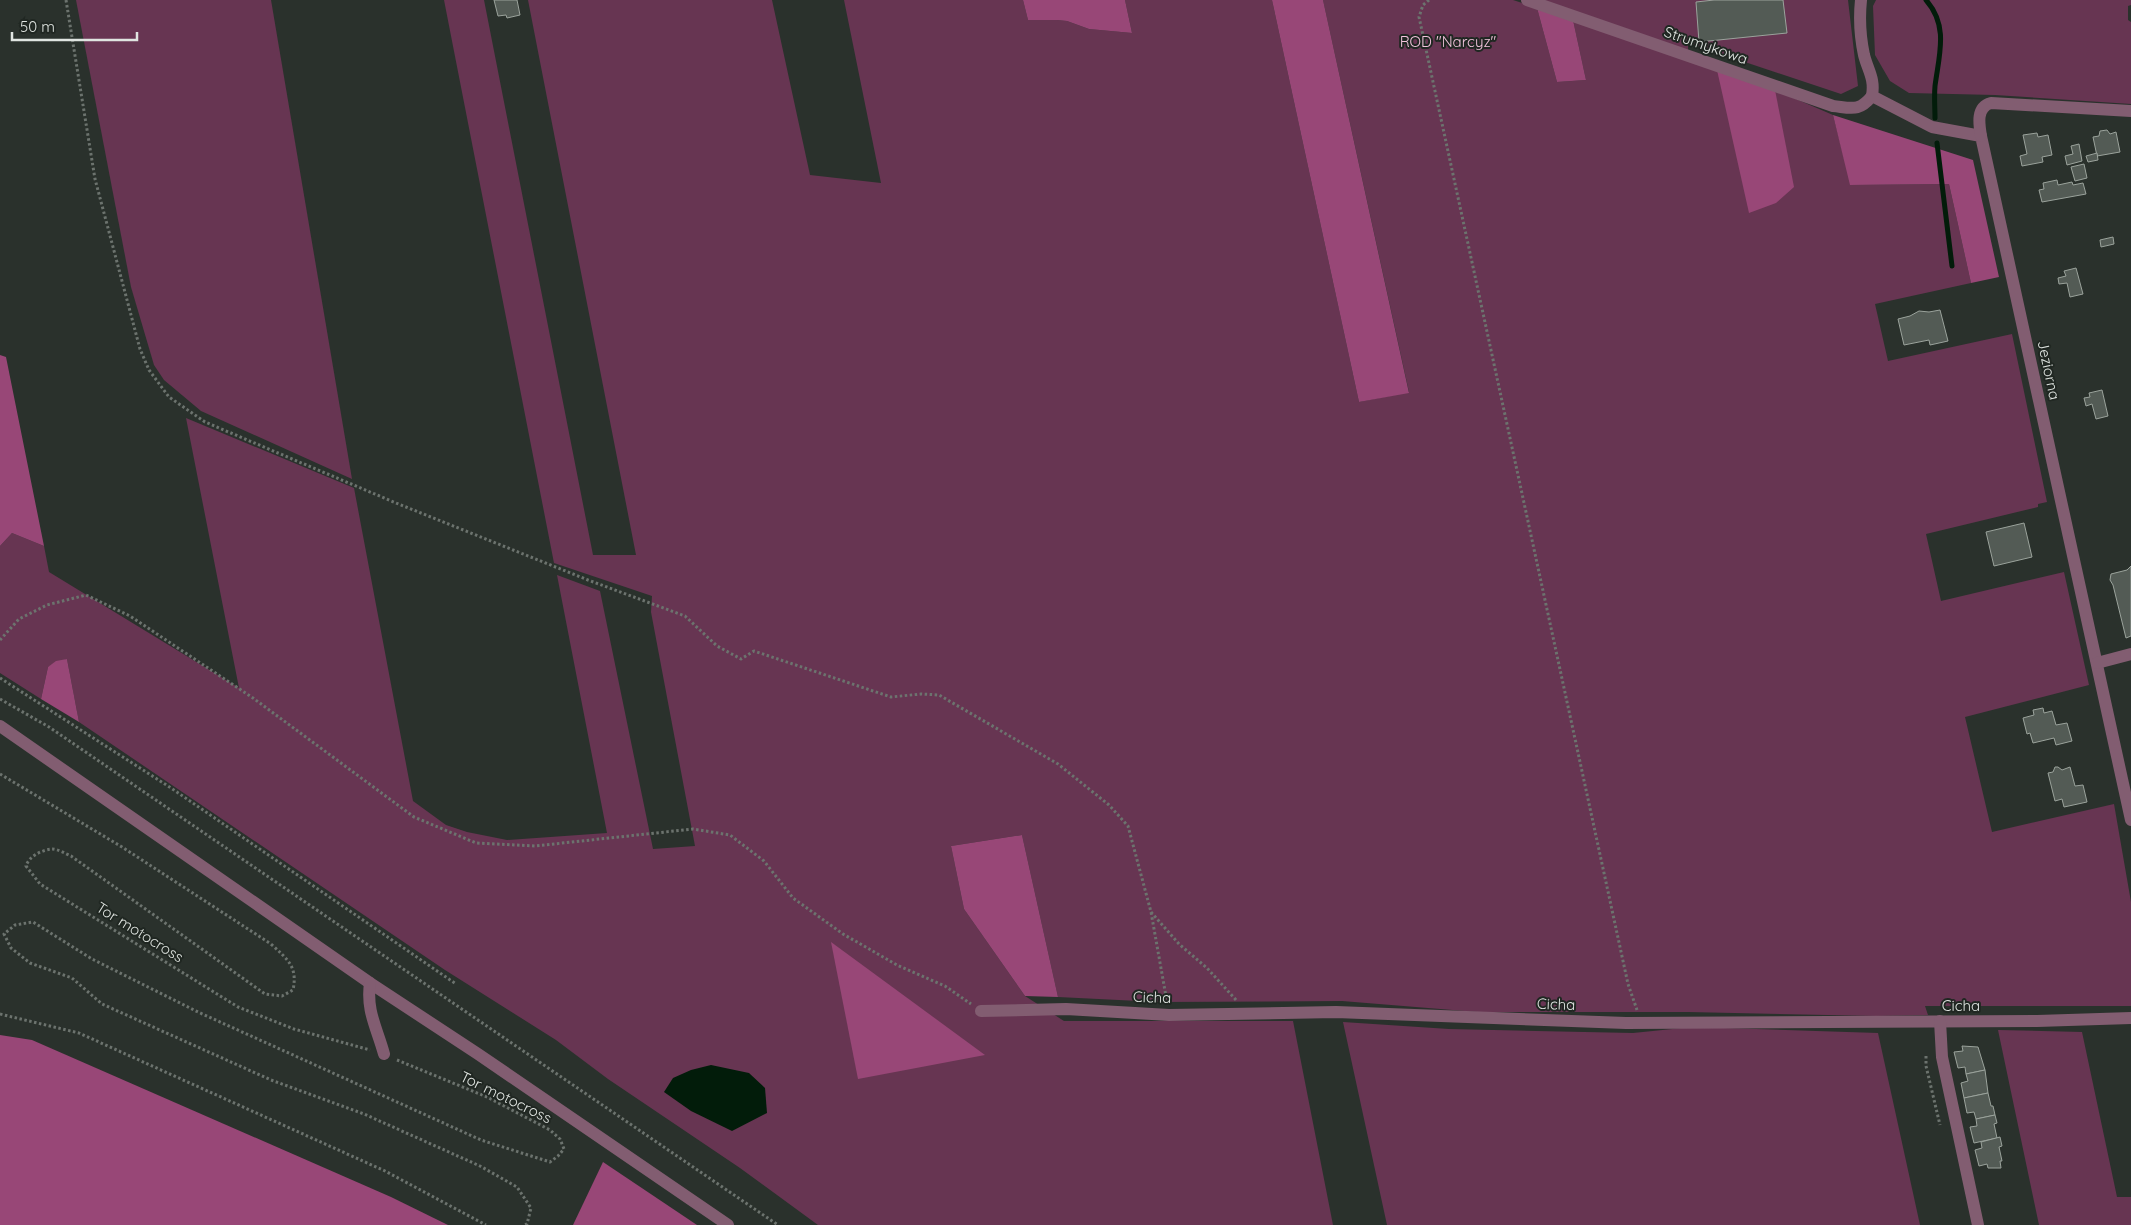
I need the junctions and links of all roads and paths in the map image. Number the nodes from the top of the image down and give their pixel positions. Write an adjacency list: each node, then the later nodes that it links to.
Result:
1 (66, 0): 17 (path)
2 (1428, 0): 21 (path)
3 (1527, 0): 5 (street, Strumykowa)
4 (1861, 0): 5 (street)
5 (1872, 96): 7 (street)
6 (2131, 111): 7 (street, Jeziorna)
7 (1981, 136): 10 (street, Jeziorna)
8 (0, 640): 20 (path)
9 (2131, 654): 10 (street)
10 (2097, 663): 15 (street, Jeziorna)
11 (0, 678): 19 (path)
12 (0, 699): 31 (path)
13 (0, 726): 18 (street)
14 (0, 774): 27 (path, Tor motocross)
15 (2126, 778): 16 (street, Jeziorna)
16 (2131, 820)
17 (1151, 912): 23 (path); 24 (path)
18 (370, 983): 27 (street); 30 (street)
19 (456, 984)
20 (981, 1011): 24 (street, Cicha)
21 (1637, 1012)
22 (0, 1014): 28 (path)
23 (1244, 1014): 24 (street, Cicha); 26 (street, Cicha)
24 (1169, 1015)
25 (2131, 1018): 26 (street, Cicha)
26 (1940, 1021): 32 (street)
27 (384, 1054): 29 (path, Tor motocross)
28 (486, 1225)
29 (524, 1225)
30 (728, 1225)
31 (778, 1225)
32 (1978, 1225)

